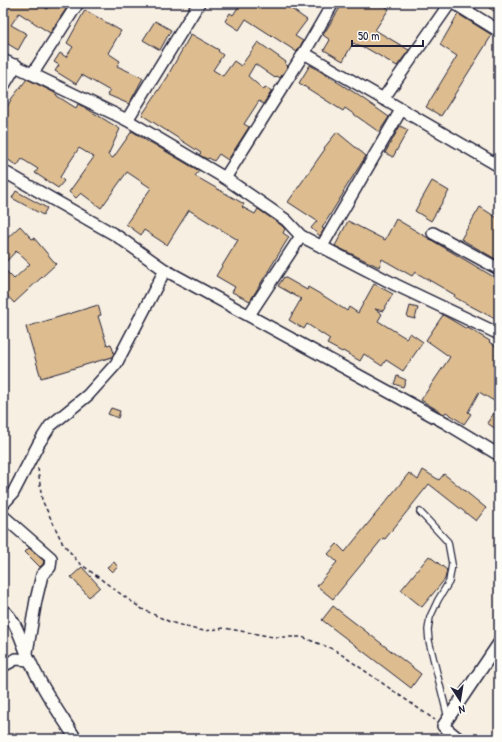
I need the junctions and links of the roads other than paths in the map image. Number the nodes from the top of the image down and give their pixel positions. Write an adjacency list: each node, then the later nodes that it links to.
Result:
1 (78, 3): 10 (street)
2 (199, 3): 14 (street)
3 (334, 3): 7 (street)
4 (450, 3): 12 (street)
5 (454, 3): 6 (street)
6 (499, 31)
7 (304, 53): 12 (street); 17 (street)
8 (3, 60): 9 (street)
9 (16, 65): 10 (street); 11 (street)
10 (33, 73): 14 (street)
11 (3, 87)
12 (383, 99): 13 (street)
13 (401, 110): 15 (street); 20 (street)
14 (127, 120): 17 (street)
15 (499, 166)
16 (3, 171): 22 (street)
17 (225, 178): 19 (street)
18 (432, 233): 21 (street)
19 (301, 236): 20 (street); 23 (street)
20 (322, 246): 24 (street)
21 (499, 269)
22 (165, 270): 23 (street); 26 (street)
23 (249, 315): 25 (street)
24 (499, 334)
25 (499, 455)
26 (3, 504)
27 (420, 512): 33 (lane)
28 (3, 516): 31 (street)
29 (3, 610): 31 (street)
30 (499, 643): 33 (street)
31 (28, 656): 32 (street); 34 (street)
32 (3, 666)
33 (446, 722): 35 (street)
34 (76, 739)
35 (459, 739)

